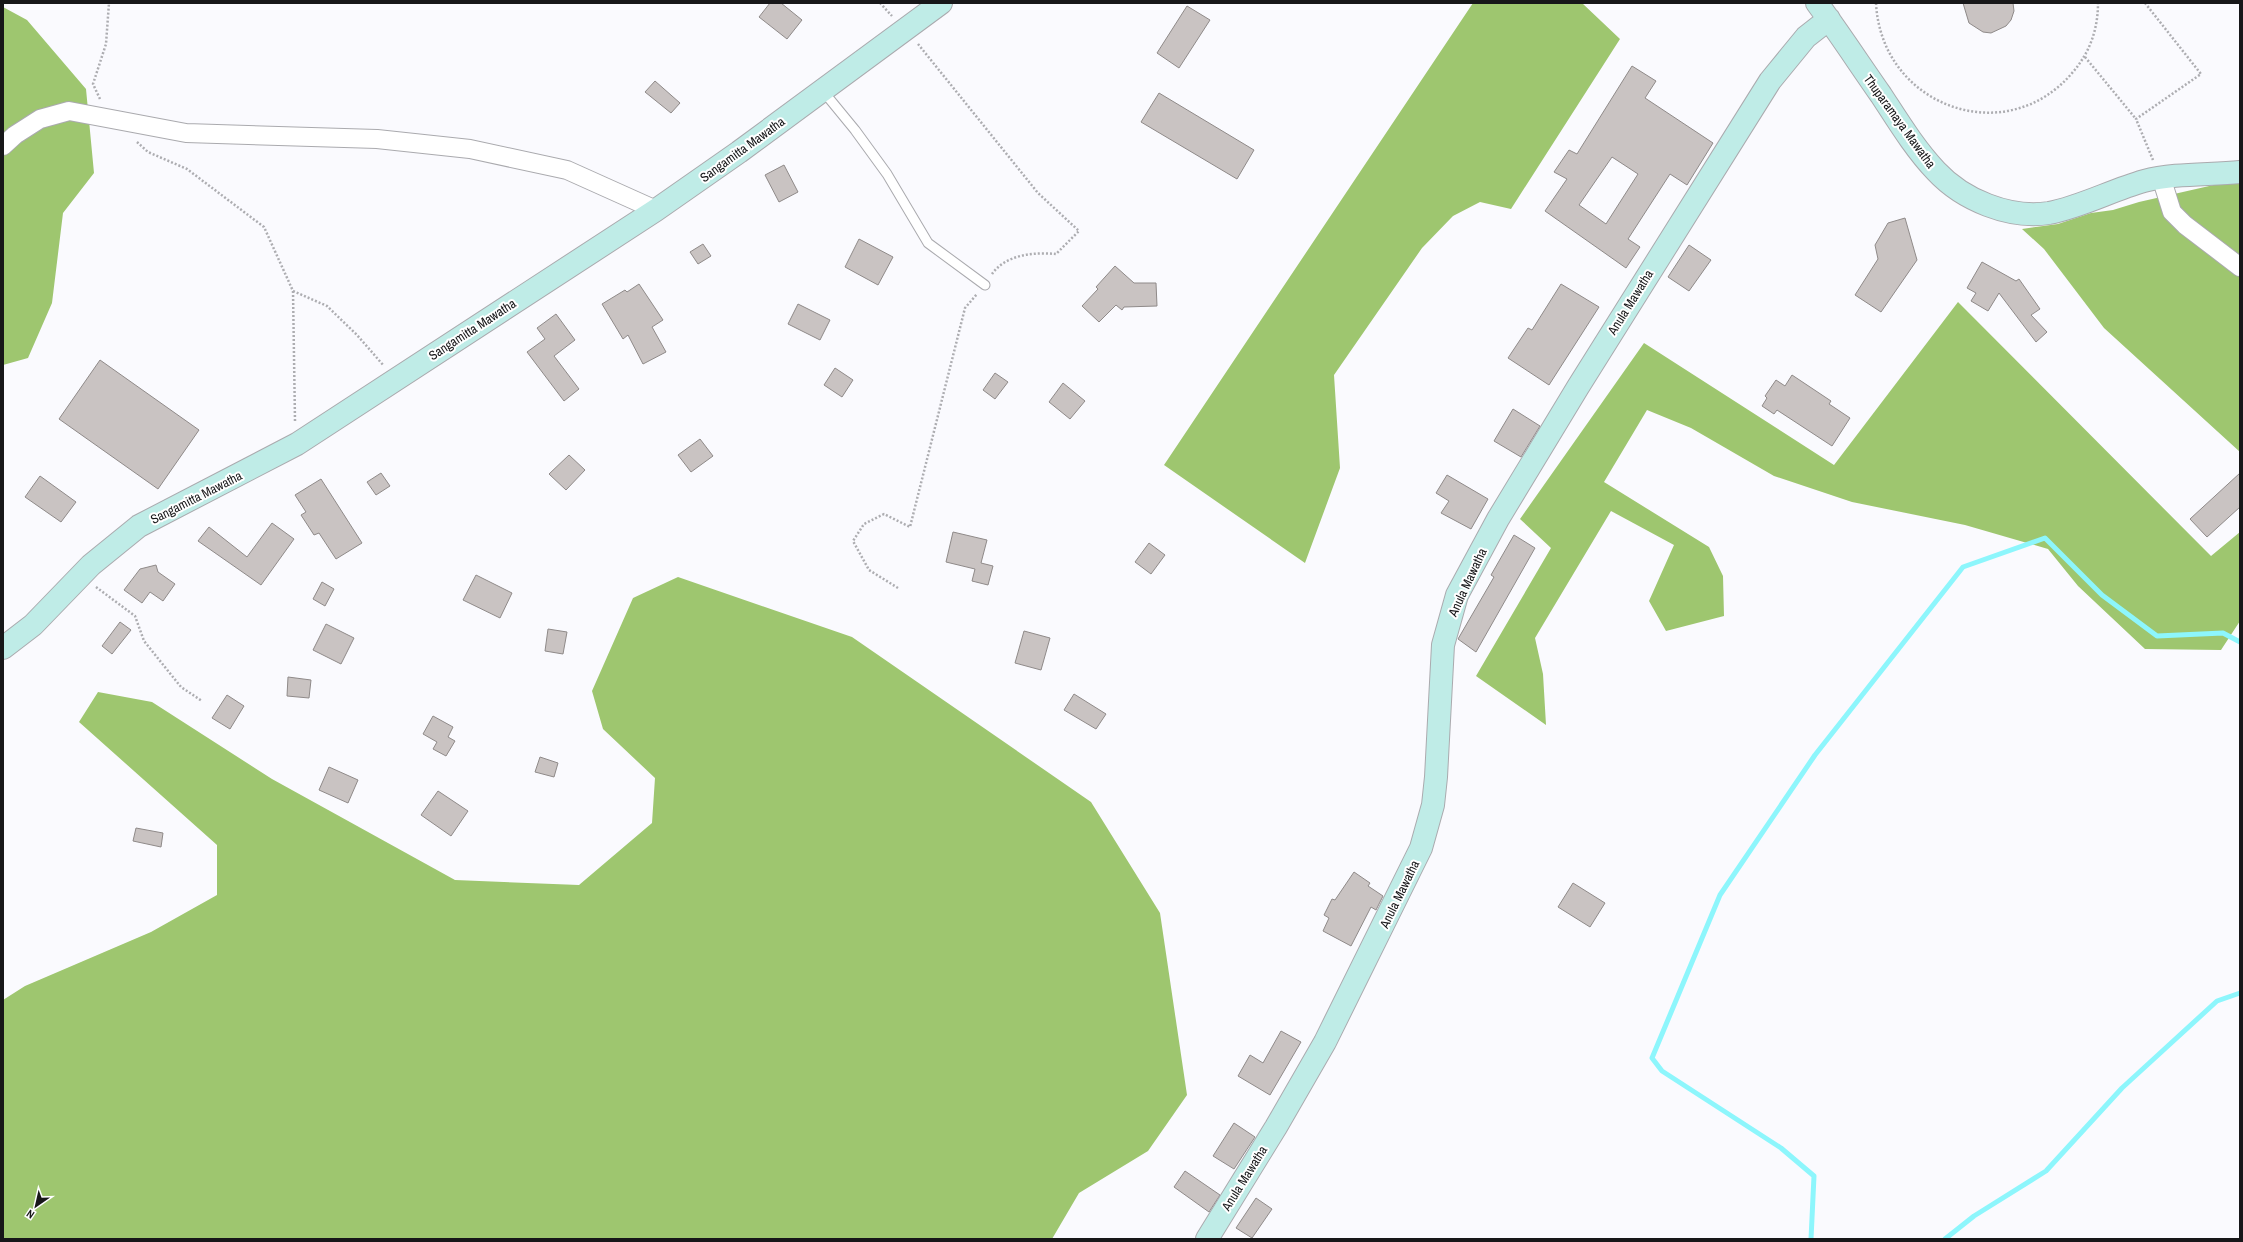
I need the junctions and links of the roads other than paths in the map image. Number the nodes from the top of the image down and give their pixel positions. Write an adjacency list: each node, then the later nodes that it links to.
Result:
1 (941, 3): 3 (main road, Sangamitta Mawatha)
2 (1823, 11): 6 (main road, Thuparamaya Mawatha); 11 (main road, Anula Mawatha)
3 (823, 91): 7 (main road, Sangamitta Mawatha); 9 (lane)
4 (3, 146): 7 (street)
5 (2240, 172): 6 (main road, Thuparamaya Mawatha)
6 (2161, 177): 8 (street)
7 (656, 210): 10 (main road, Sangamitta Mawatha)
8 (2240, 267)
9 (985, 285)
10 (3, 648)
11 (1210, 1238)

